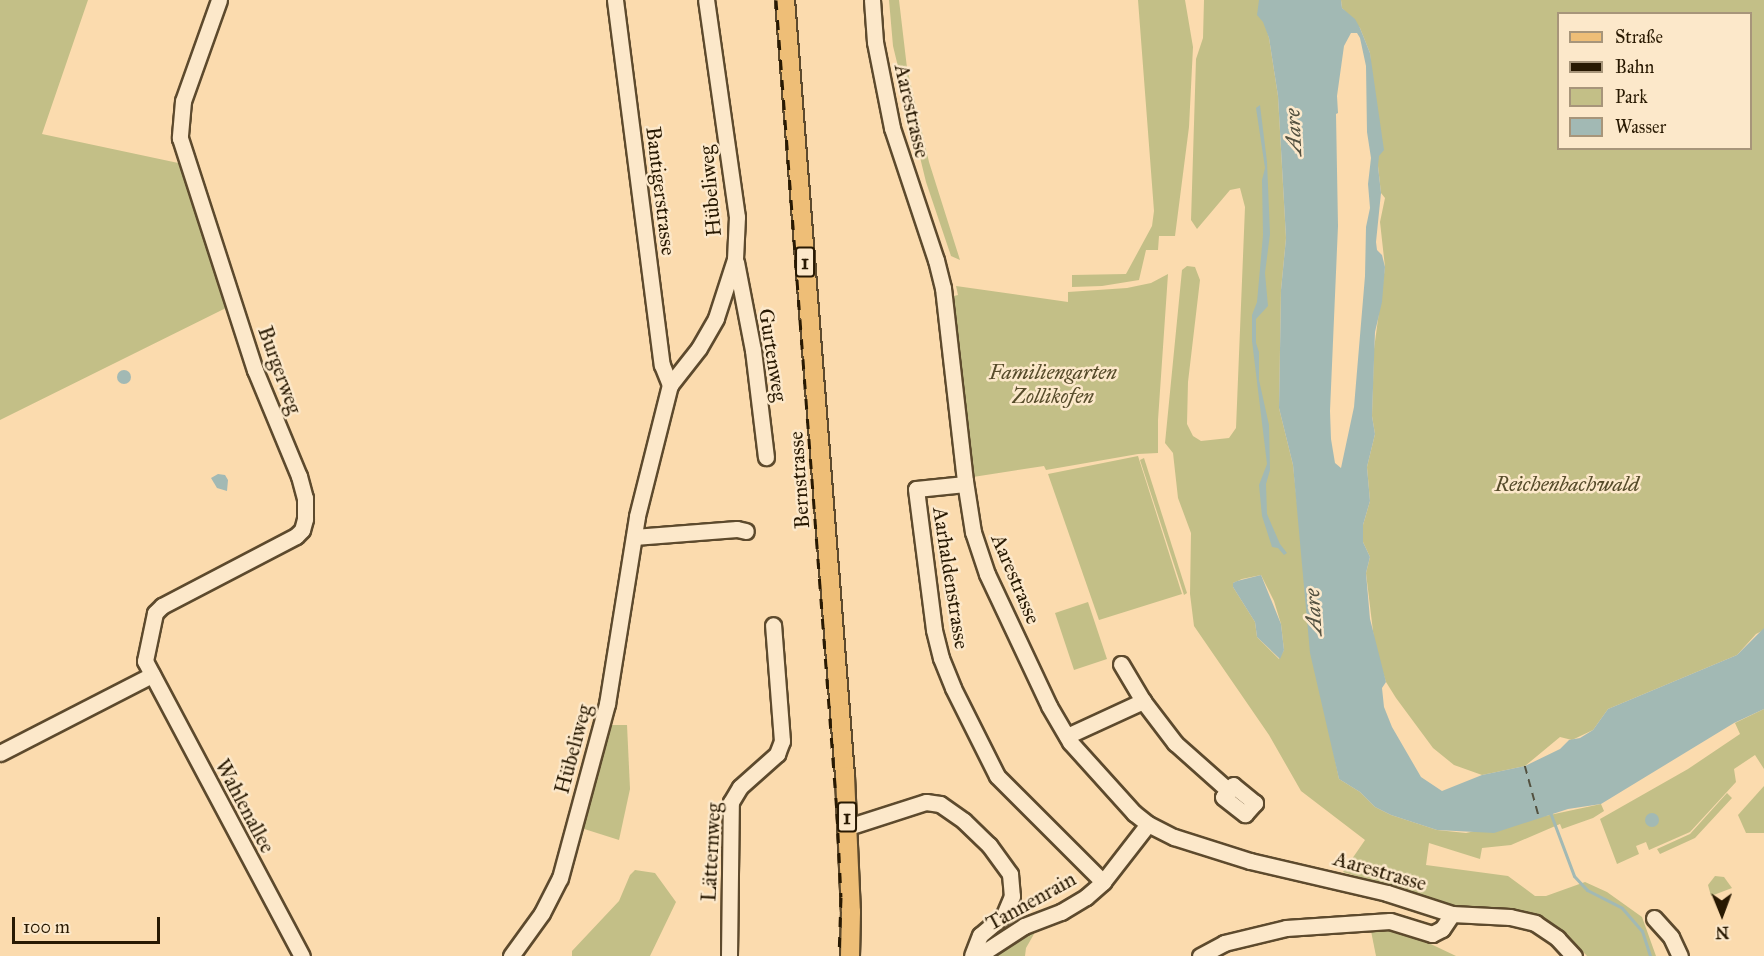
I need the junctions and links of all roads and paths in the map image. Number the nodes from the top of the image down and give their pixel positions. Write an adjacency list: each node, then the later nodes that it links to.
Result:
1 (219, 0): 14 (street, Burgerweg)
2 (615, 0): 7 (street, Bantigerstrasse)
3 (706, 0): 6 (street, Hübeliweg)
4 (785, 0): 20 (main road, Bernstrasse / 1)
5 (872, 0): 9 (street, Aarestrasse)
6 (735, 259): 7 (street, Hübeliweg); 8 (street, Gurtenweg)
7 (670, 385): 11 (street, Hübeliweg)
8 (766, 457)
9 (965, 484): 16 (street, Aarestrasse); 21 (street, Aarhaldenstrasse)
10 (746, 531): 11 (street)
11 (634, 537): 25 (street, Hübeliweg)
12 (773, 625): 26 (street, Lätternweg)
13 (1121, 664): 15 (street)
14 (152, 675): 17 (street); 24 (street, Wahlenallee)
15 (1143, 701): 16 (street); 18 (street)
16 (1067, 736): 19 (street, Aarestrasse)
17 (0, 753)
18 (1229, 791)
19 (1148, 824): 21 (street, Tannenrain); 22 (street, Aarestrasse)
20 (848, 827): 27 (main road, Bernstrasse / 1); 28 (street)
21 (1103, 882): 29 (street, Tannenrain)
22 (1452, 914): 30 (street); 31 (street, Aarestrasse)
23 (1654, 918): 32 (street)
24 (302, 956)
25 (511, 956)
26 (729, 956)
27 (850, 956)
28 (972, 956)
29 (978, 956)
30 (1200, 956)
31 (1574, 956)
32 (1680, 956)

